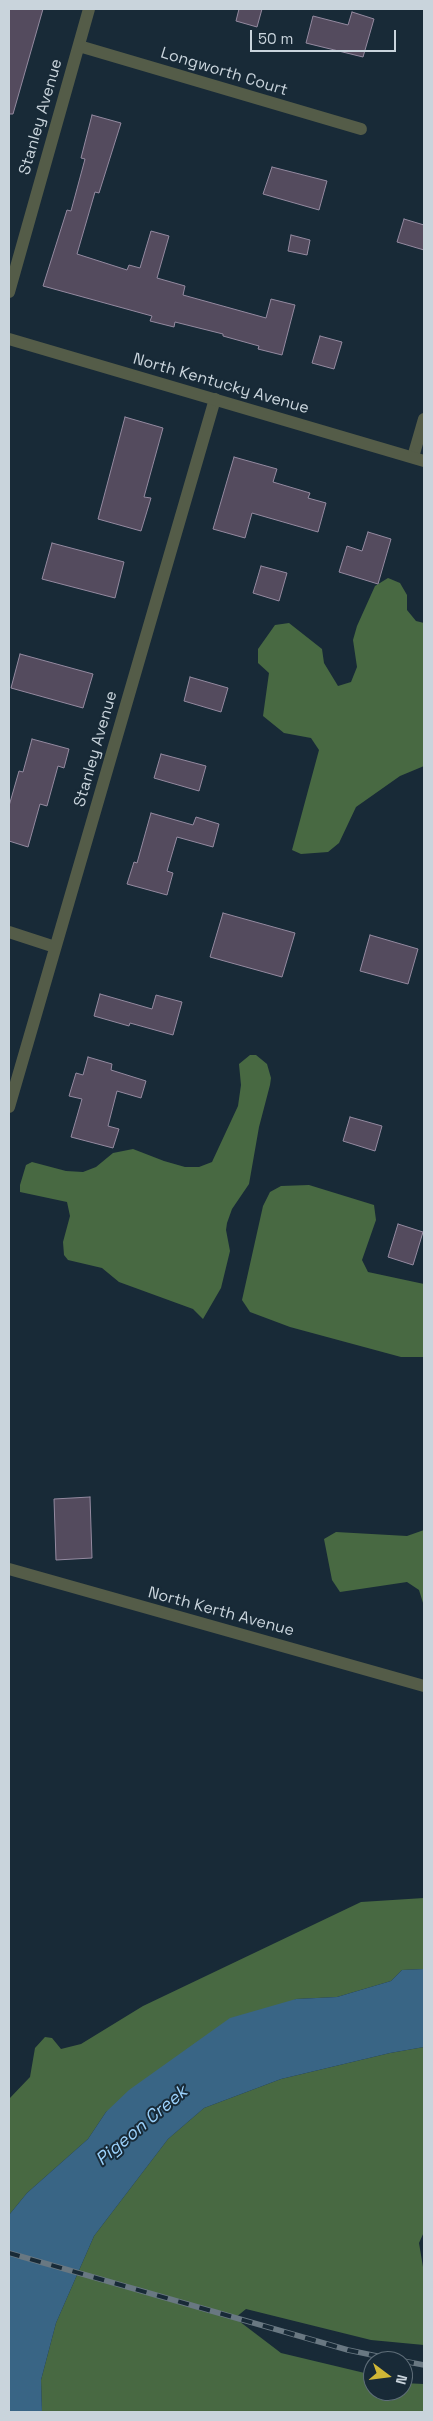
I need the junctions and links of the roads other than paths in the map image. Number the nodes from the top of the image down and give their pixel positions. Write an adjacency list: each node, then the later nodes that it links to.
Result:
1 (88, 9): 2 (street, Stanley Avenue)
2 (78, 46): 3 (street, Longworth Court); 4 (street, Stanley Avenue)
3 (361, 129)
4 (9, 292)
5 (9, 339): 6 (street, North Kentucky Avenue)
6 (215, 399): 8 (street, North Kentucky Avenue); 10 (street, Stanley Avenue)
7 (424, 419): 8 (street)
8 (419, 459)
9 (9, 932): 10 (street)
10 (55, 947): 11 (street, Stanley Avenue)
11 (9, 1107)
12 (9, 1569): 13 (street, North Kerth Avenue)
13 (424, 1686)

